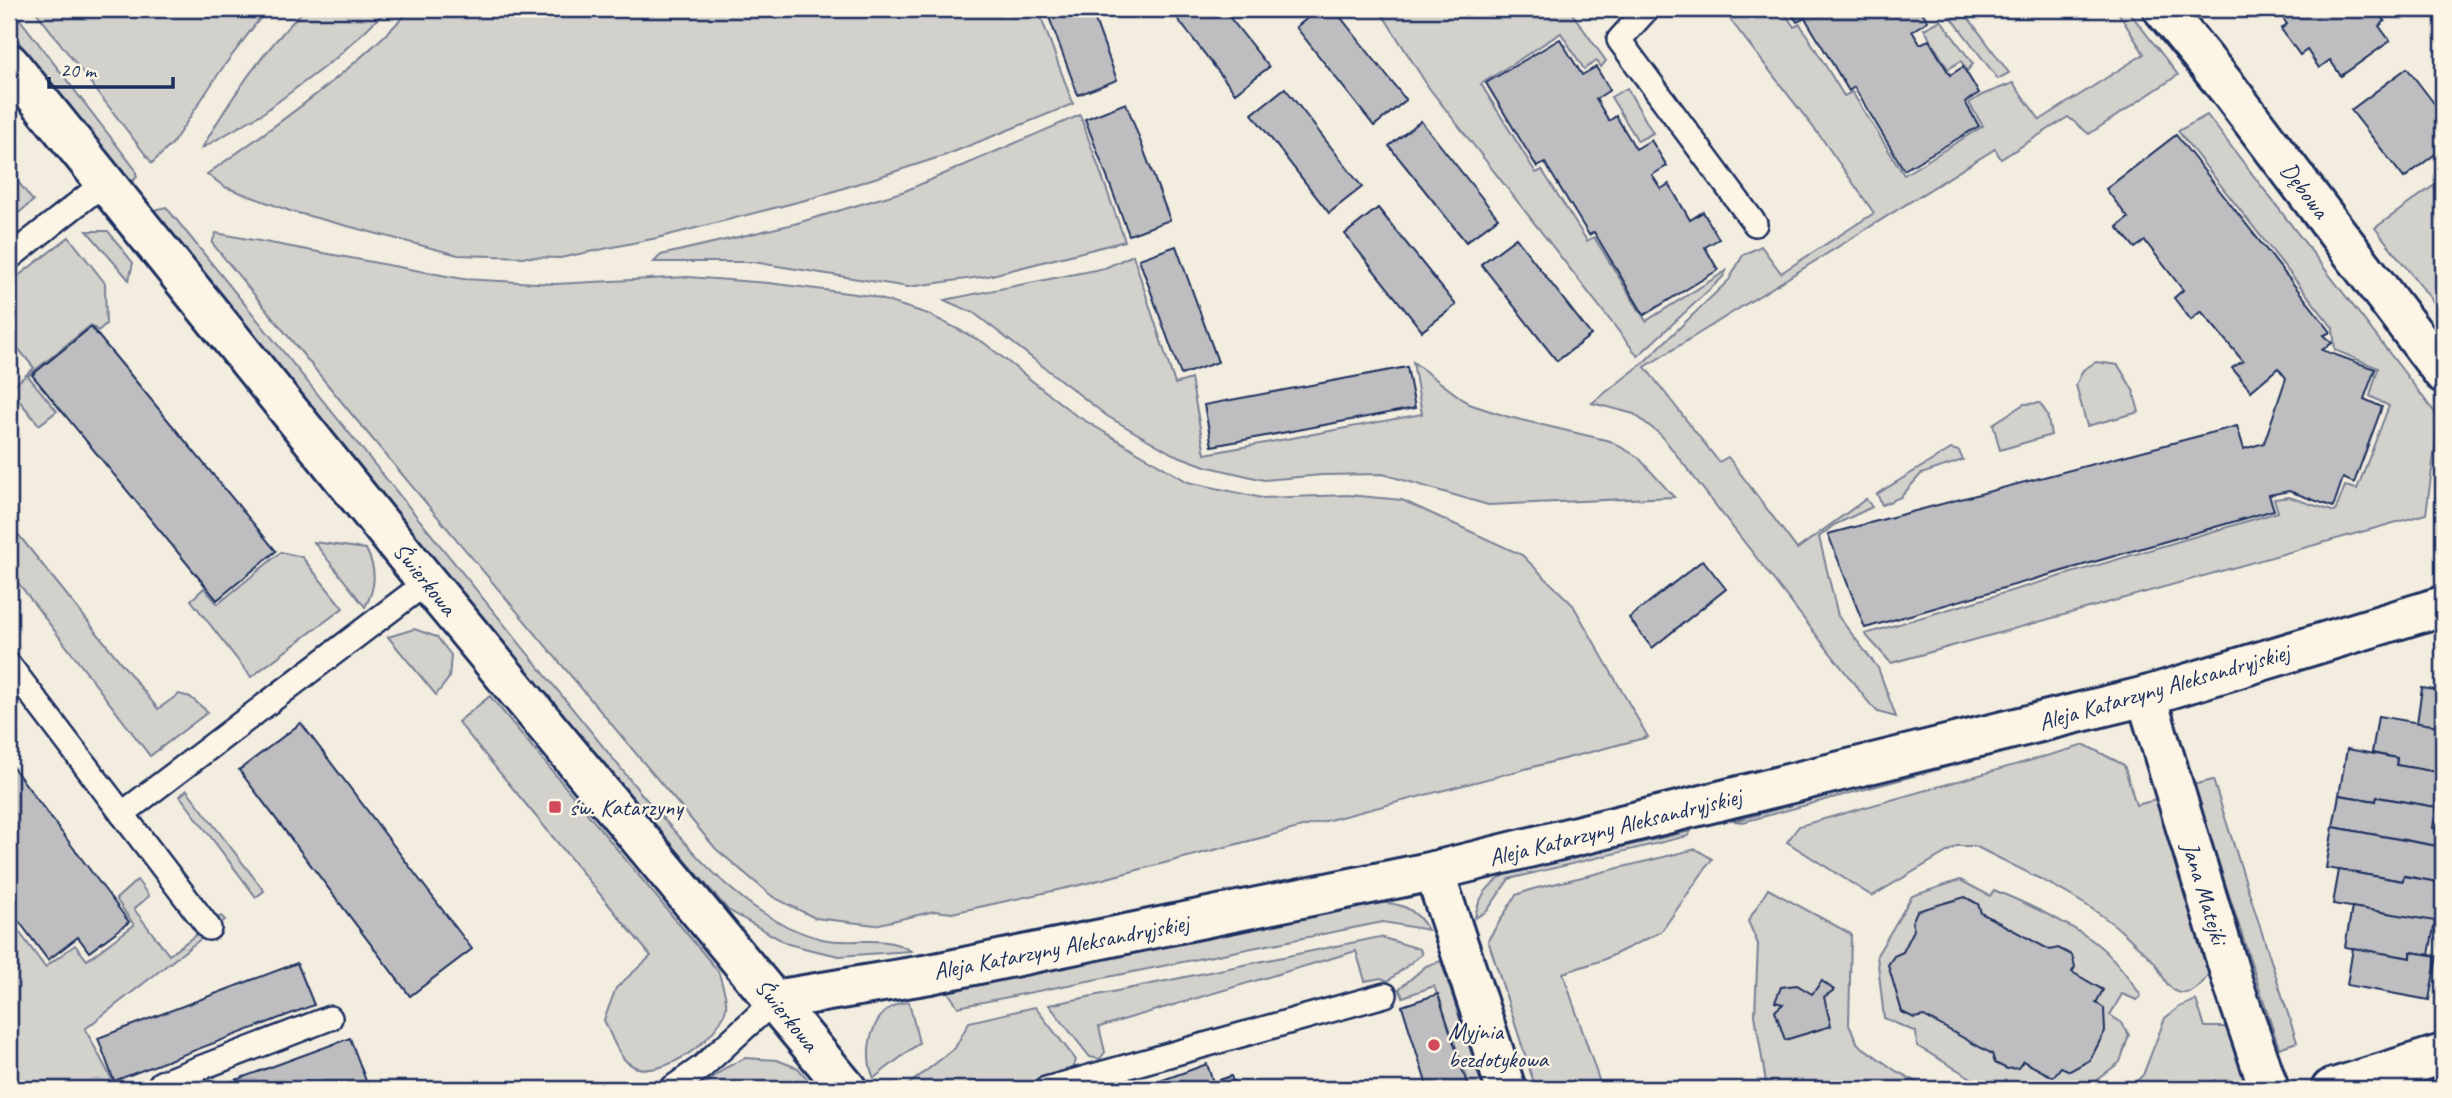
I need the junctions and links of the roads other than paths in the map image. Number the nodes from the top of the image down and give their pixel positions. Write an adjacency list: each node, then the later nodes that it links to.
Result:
1 (1647, 9): 5 (lane)
2 (2164, 9): 7 (street, Dębowa)
3 (9, 63): 4 (street, Świerkowa)
4 (104, 183): 6 (lane); 8 (street, Świerkowa)
5 (1755, 224)
6 (10, 253)
7 (2443, 373)
8 (427, 582): 12 (lane); 16 (street, Świerkowa)
9 (2443, 606): 11 (street, Aleja Katarzyny Aleksandryjskiej)
10 (9, 665): 12 (lane)
11 (2146, 696): 13 (street, Aleja Katarzyny Aleksandryjskiej); 24 (street, Jana Matejki)
12 (122, 814): 14 (lane)
13 (1434, 871): 16 (street, Aleja Katarzyny Aleksandryjskiej); 23 (street)
14 (209, 929)
15 (1385, 995): 22 (lane)
16 (775, 1000): 20 (lane); 21 (street, Świerkowa)
17 (330, 1018): 19 (lane)
18 (2443, 1054): 25 (street)
19 (158, 1089)
20 (671, 1089)
21 (847, 1089)
22 (1046, 1089)
23 (1506, 1089)
24 (2269, 1089)
25 (2331, 1089)

